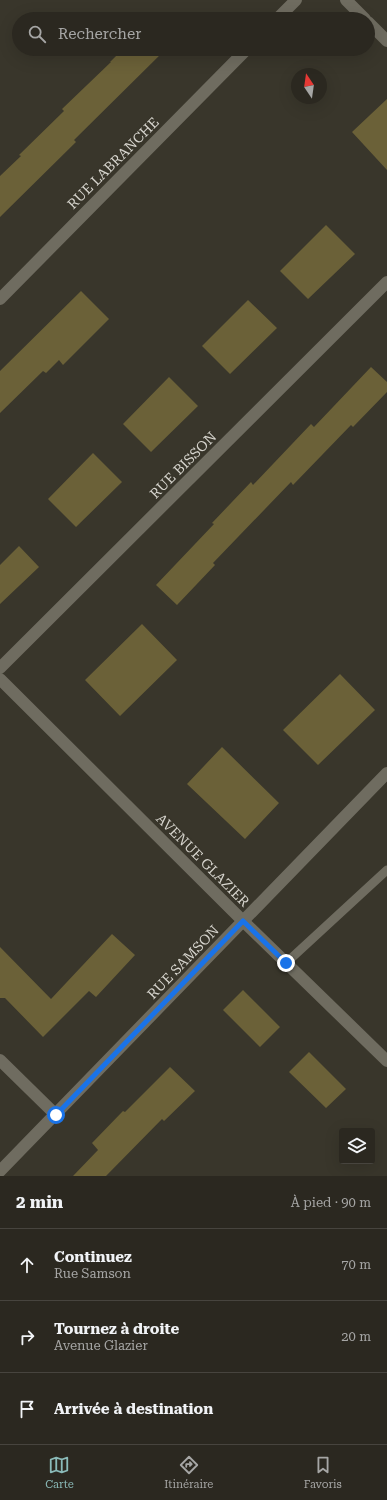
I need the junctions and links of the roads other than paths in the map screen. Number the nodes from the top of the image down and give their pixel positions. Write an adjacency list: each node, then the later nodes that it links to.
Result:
1 (296, 0): 3 (street)
2 (346, 0): 4 (street)
3 (284, 12)
4 (358, 12)
5 (375, 29): 6 (street)
6 (387, 41)
7 (240, 56): 9 (street, RUE LABRANCHE)
8 (387, 282): 10 (street, RUE BISSON)
9 (0, 299)
10 (0, 668)
11 (0, 679): 14 (street, AVENUE GLAZIER)
12 (387, 773): 14 (street, RUE SAMSON)
13 (387, 870): 15 (lane)
14 (243, 921): 15 (street, AVENUE GLAZIER); 18 (street, RUE SAMSON)
15 (286, 963): 17 (street, AVENUE GLAZIER)
16 (0, 1060): 18 (street)
17 (387, 1061)
18 (56, 1115): 19 (street, RUE SAMSON)
19 (0, 1171)

